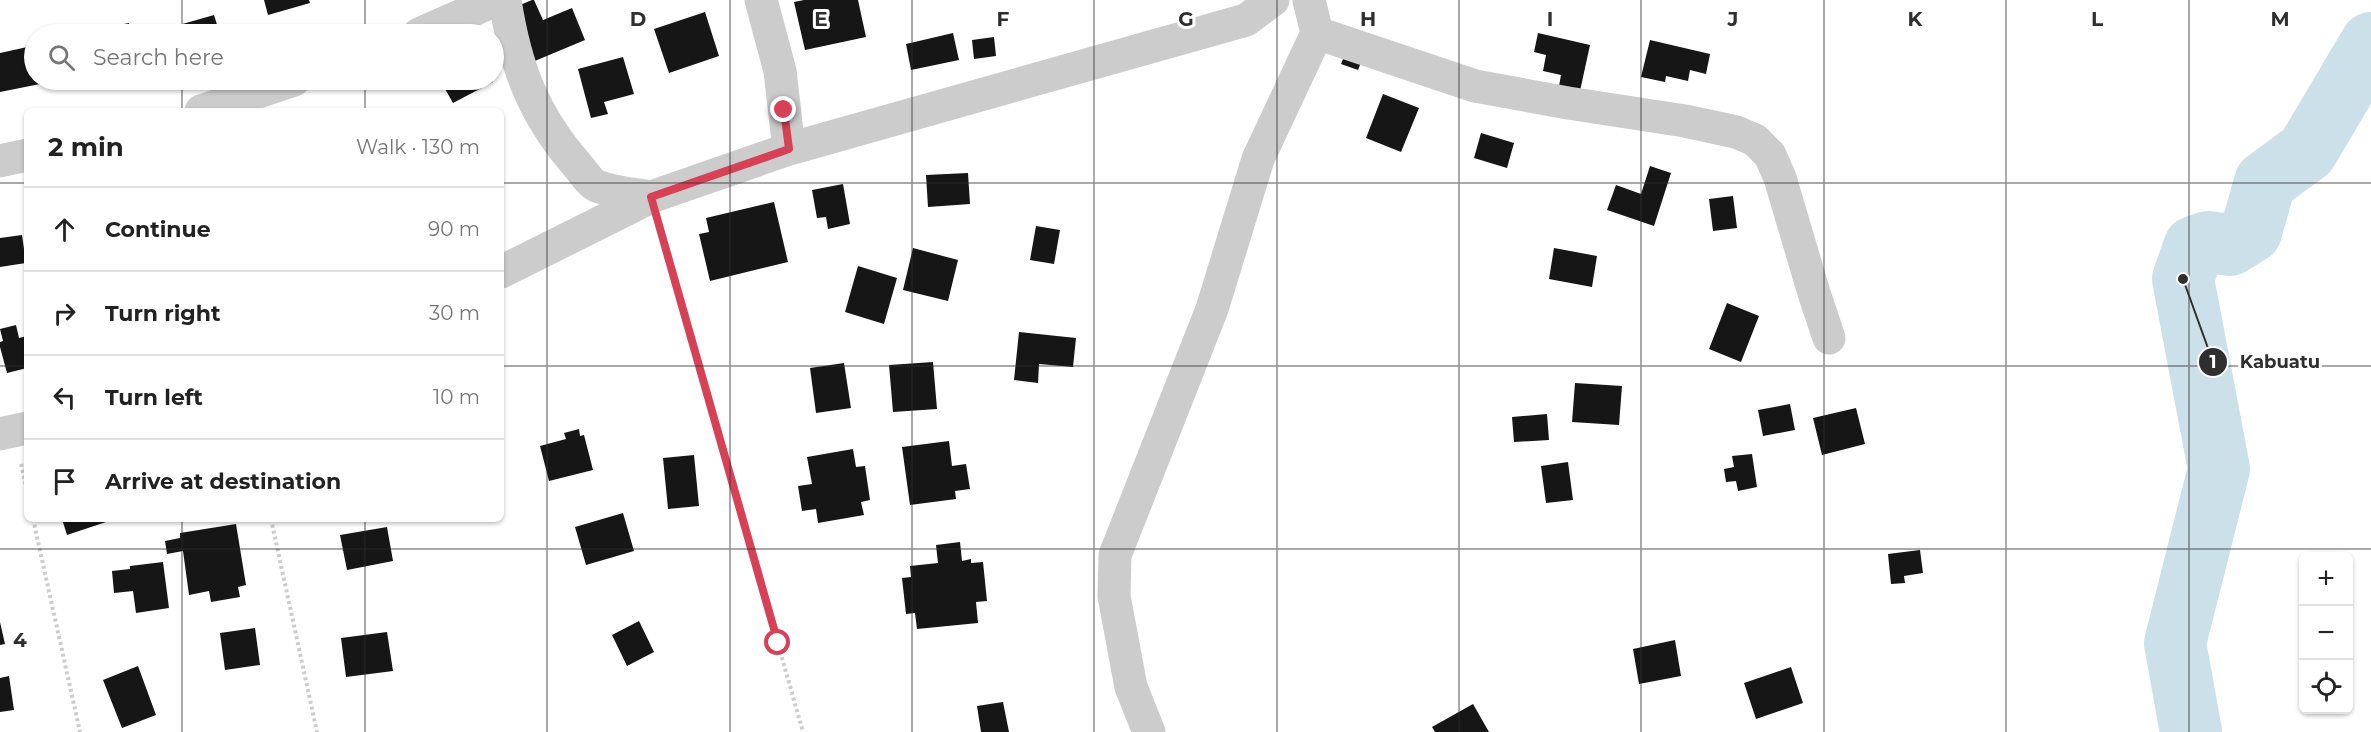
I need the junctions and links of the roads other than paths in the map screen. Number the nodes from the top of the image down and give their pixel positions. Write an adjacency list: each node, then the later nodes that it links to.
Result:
1 (496, 0): 6 (street)
2 (505, 0): 13 (street)
3 (761, 0): 10 (street)
4 (1273, 0): 10 (street)
5 (1309, 0): 7 (street)
6 (441, 24)
7 (1317, 33): 15 (street); 18 (street)
8 (264, 90): 9 (street)
9 (210, 108)
10 (789, 149): 13 (street)
11 (24, 155): 12 (street)
12 (0, 161)
13 (651, 197): 14 (street)
14 (504, 270)
15 (1830, 338)
16 (24, 429): 17 (street)
17 (0, 434)
18 (1149, 732)

